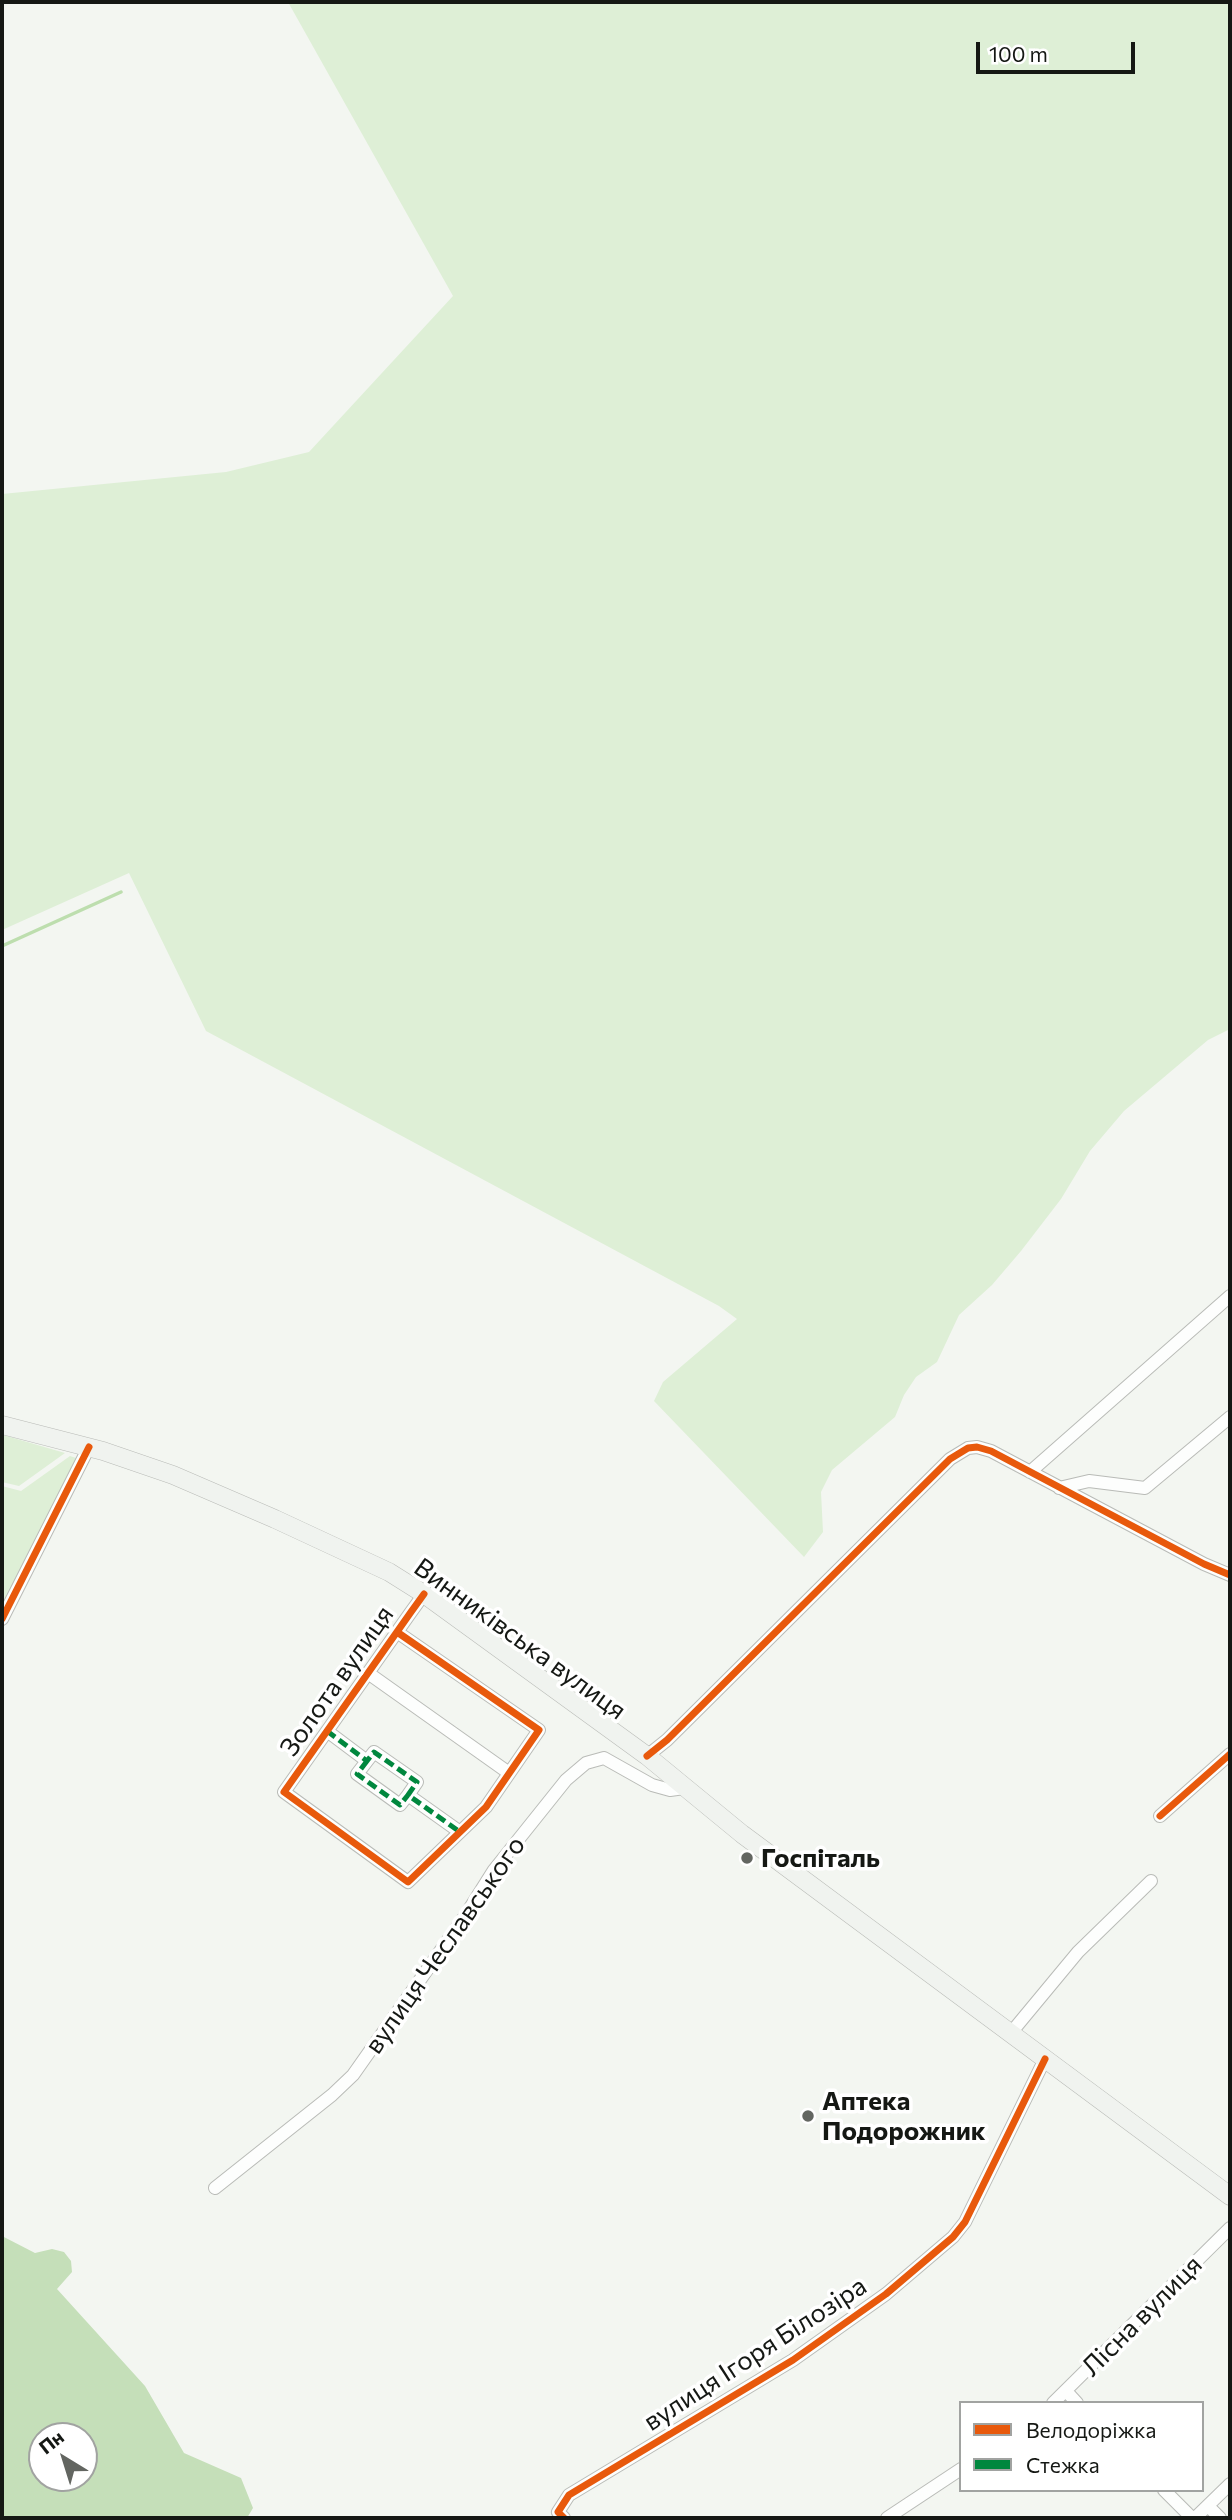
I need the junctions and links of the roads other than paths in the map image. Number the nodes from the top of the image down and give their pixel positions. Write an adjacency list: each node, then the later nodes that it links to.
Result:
1 (1230, 1296): 5 (street)
2 (1230, 1418): 6 (street)
3 (2, 1425): 4 (main road, Винниківська вулиця)
4 (89, 1447): 8 (main road, Винниківська вулиця); 9 (street)
5 (1030, 1472): 6 (street); 14 (street)
6 (1059, 1488): 7 (street)
7 (1230, 1575)
8 (424, 1594): 10 (street, Золота вулиця); 14 (main road, Винниківська вулиця)
9 (2, 1619)
10 (397, 1632): 11 (street, Золота вулиця); 16 (street)
11 (368, 1673): 12 (street, Золота вулиця); 16 (street)
12 (327, 1731): 15 (street); 20 (street, Золота вулиця)
13 (1230, 1754): 19 (street)
14 (647, 1756): 17 (main road, Винниківська вулиця)
15 (368, 1761): 18 (street); 18 (street)
16 (509, 1773): 20 (street)
17 (688, 1791): 22 (main road, Винниківська вулиця); 24 (street, вулиця Чеславського)
18 (408, 1795): 20 (street)
19 (1160, 1815)
20 (460, 1832)
21 (1151, 1881): 22 (street)
22 (1010, 2034): 23 (main road, Винниківська вулиця)
23 (1045, 2059): 25 (main road, Винниківська вулиця); 34 (street, вулиця Ігоря Білозіра)
24 (215, 2188)
25 (1230, 2196)
26 (1230, 2228): 27 (street, Лісна вулиця)
27 (1066, 2391): 28 (street, Лісна вулиця); 29 (street)
28 (1055, 2401)
29 (1075, 2401)
30 (959, 2470): 35 (street)
31 (1230, 2484): 33 (street)
32 (1166, 2492): 36 (street)
33 (1208, 2506): 36 (street); 37 (street)
34 (564, 2518)
35 (887, 2518)
36 (1193, 2518)
37 (1220, 2518)

